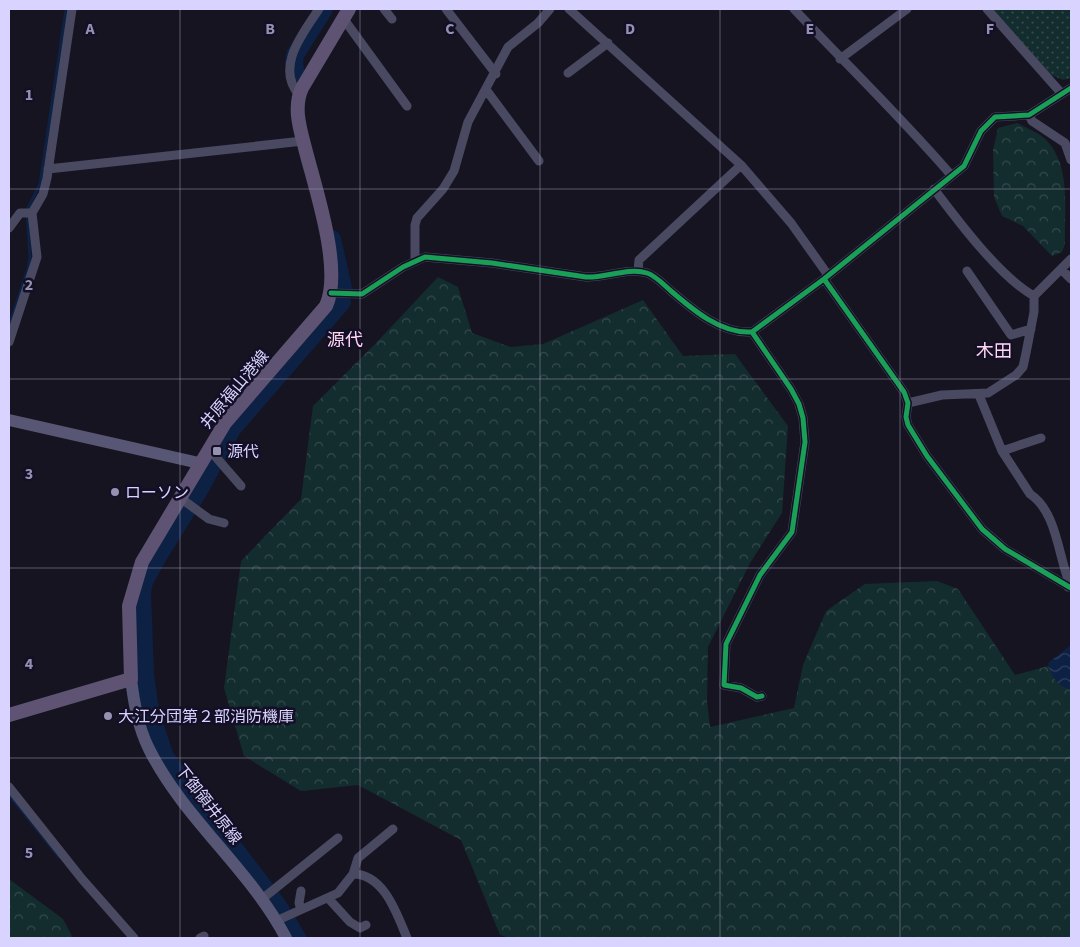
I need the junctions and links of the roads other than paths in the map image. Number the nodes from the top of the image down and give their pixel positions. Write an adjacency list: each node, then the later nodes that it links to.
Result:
1 (72, 9): 26 (street)
2 (319, 9): 19 (street)
3 (384, 9): 11 (street)
4 (446, 9): 15 (street)
5 (550, 9): 15 (street)
6 (569, 9): 12 (street)
7 (794, 9): 13 (street)
8 (907, 9): 13 (street)
9 (987, 9): 18 (street)
10 (346, 13): 19 (main road); 20 (street)
11 (392, 19)
12 (608, 43): 14 (street); 25 (street)
13 (840, 59): 27 (street)
14 (568, 73)
15 (496, 74): 17 (street)
16 (1071, 88): 18 (street)
17 (486, 91): 24 (street); 32 (street)
18 (1062, 94): 21 (street)
19 (299, 95): 22 (main road)
20 (407, 106)
21 (1029, 115): 23 (street); 27 (street)
22 (303, 141): 26 (street); 38 (main road)
23 (1071, 160)
24 (539, 161)
25 (740, 165): 34 (street); 36 (street)
26 (48, 169): 29 (street)
27 (951, 174): 28 (street)
28 (934, 189): 36 (street); 39 (street)
29 (29, 212): 30 (street); 42 (street)
30 (9, 228)
31 (1071, 259): 33 (street)
32 (415, 260): 34 (street); 38 (street)
33 (1062, 270): 37 (street); 39 (street)
34 (638, 271): 41 (street)
35 (967, 271): 40 (street)
36 (826, 277): 41 (street); 44 (street)
37 (1071, 279)
38 (331, 293): 48 (main road, 井原福山港線)
39 (1034, 296): 40 (street)
40 (1031, 329): 43 (street)
41 (752, 332): 55 (street)
42 (9, 342)
43 (979, 395): 44 (street); 47 (street)
44 (908, 403): 53 (street)
45 (9, 420): 49 (main road)
46 (1041, 438): 47 (street)
47 (1002, 451): 53 (street)
48 (214, 454): 49 (main road, 井原福山港線); 50 (street)
49 (199, 463): 51 (main road, 井原福山港線)
50 (241, 486)
51 (187, 502): 52 (street); 54 (main road, 井原福山港線)
52 (224, 523)
53 (1070, 588)
54 (131, 679): 56 (main road); 63 (main road, 下御領井原線)
55 (762, 696)
56 (9, 715)
57 (9, 787): 68 (street)
58 (393, 829): 60 (street)
59 (338, 838): 63 (street)
60 (353, 874): 62 (street); 69 (street)
61 (301, 891): 64 (street)
62 (328, 898): 64 (street); 66 (street)
63 (262, 899): 65 (main road, 下御領井原線)
64 (301, 909): 65 (street)
65 (276, 921): 67 (main road, 下御領井原線)
66 (366, 925)
67 (282, 937)
68 (134, 938)
69 (407, 938)

